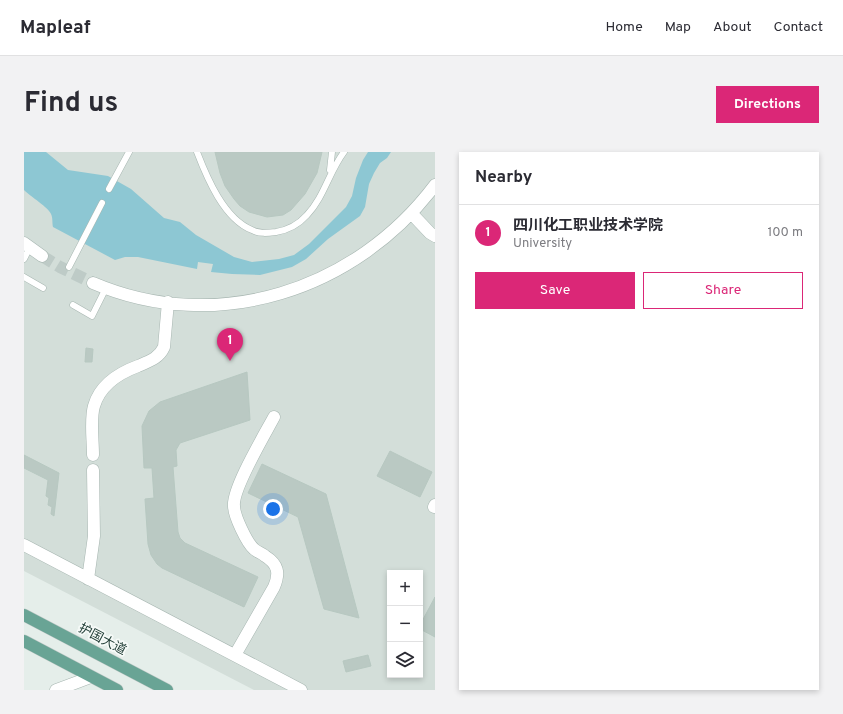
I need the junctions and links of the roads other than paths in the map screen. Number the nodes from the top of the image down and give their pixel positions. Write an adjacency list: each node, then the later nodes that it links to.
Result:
1 (129, 152): 7 (lane)
2 (197, 152): 5 (lane)
3 (332, 152): 5 (lane)
4 (344, 152): 5 (lane)
5 (330, 174)
6 (435, 185): 9 (street)
7 (109, 189)
8 (102, 203): 14 (lane)
9 (412, 214): 10 (street); 19 (street)
10 (435, 236)
11 (27, 245): 12 (street); 13 (lane)
12 (42, 256)
13 (24, 258)
14 (69, 267)
15 (24, 277): 17 (lane)
16 (93, 283): 18 (street)
17 (43, 288)
18 (106, 288): 19 (street); 20 (lane)
19 (168, 302): 22 (street)
20 (73, 305)
21 (274, 417): 28 (street)
22 (93, 455)
23 (93, 470): 25 (street)
24 (24, 545): 25 (street)
25 (88, 579): 28 (street)
26 (24, 615): 32 (main road, 护国大道)
27 (24, 641): 29 (main road)
28 (235, 655): 33 (street)
29 (91, 677): 30 (street); 31 (main road)
30 (56, 690)
31 (117, 690)
32 (166, 690)
33 (301, 690)

